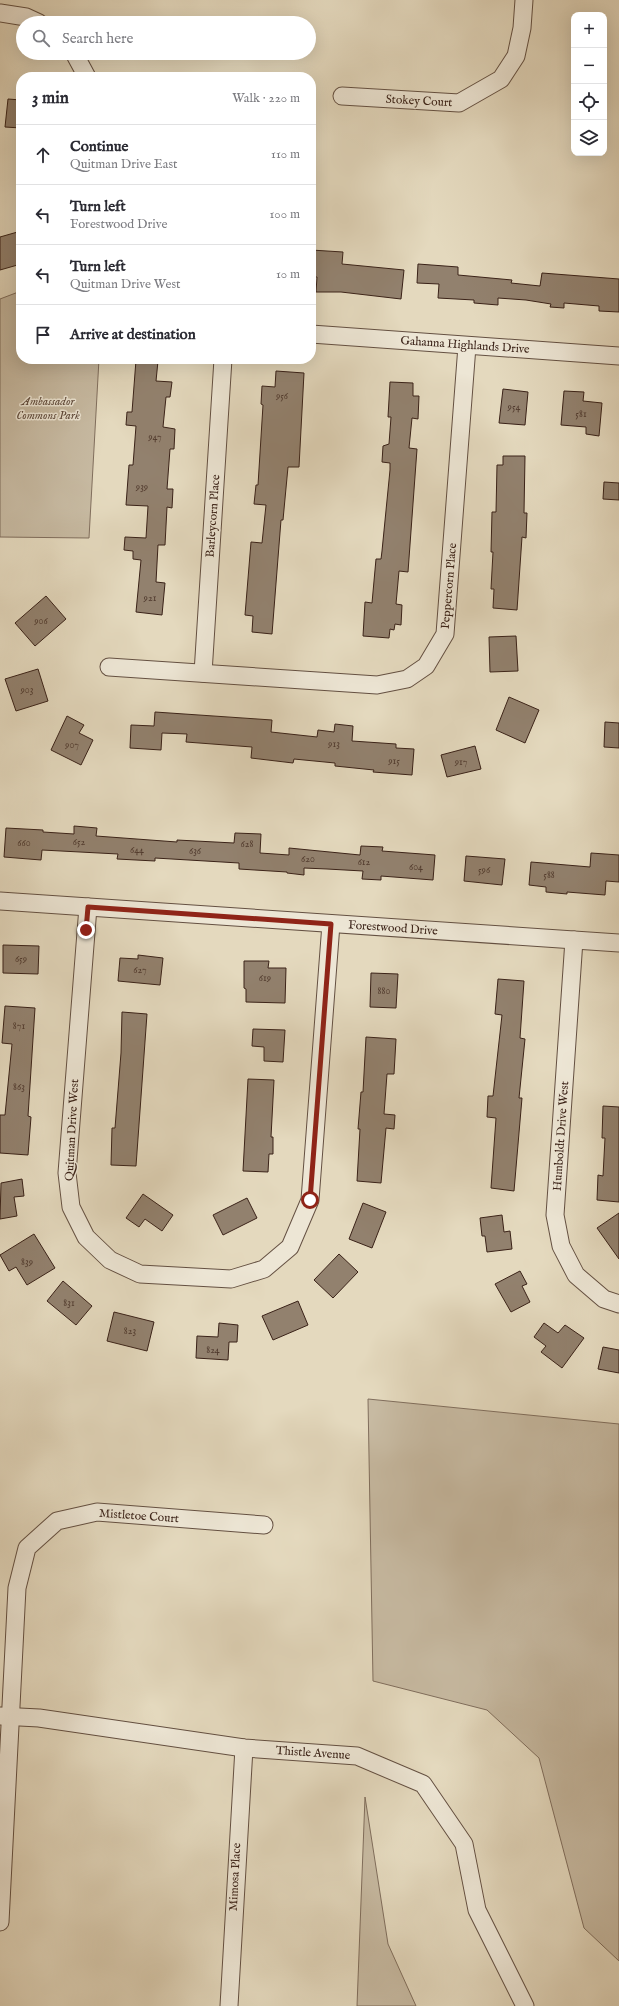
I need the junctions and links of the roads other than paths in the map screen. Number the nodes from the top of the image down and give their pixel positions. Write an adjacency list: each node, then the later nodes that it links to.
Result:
1 (524, 0): 6 (street, Stokey Court)
2 (0, 13): 3 (street)
3 (20, 16)
4 (78, 60): 5 (street)
5 (84, 72)
6 (342, 96)
7 (316, 334): 8 (street, Gahanna Highlands Drive)
8 (467, 346): 9 (street, Gahanna Highlands Drive); 12 (street, Peppercorn Place)
9 (619, 356)
10 (223, 364): 12 (street, Barleycorn Place)
11 (109, 667): 12 (street, Peppercorn Place)
12 (203, 673)
13 (0, 901): 14 (street, Forestwood Drive)
14 (88, 907): 15 (street, Forestwood Drive); 15 (street, Quitman Drive West)
15 (331, 924): 16 (street, Forestwood Drive)
16 (574, 940): 17 (street, Forestwood Drive); 18 (street, Humboldt Drive West)
17 (619, 942)
18 (619, 1304)
19 (264, 1525): 20 (street, Mistletoe Court)
20 (5, 1716): 21 (street, Thistle Avenue); 22 (street, Mistletoe Court)
21 (244, 1748): 23 (street, Mimosa Place); 24 (street, Thistle Avenue)
22 (0, 1922)
23 (229, 2006)
24 (524, 2006)

